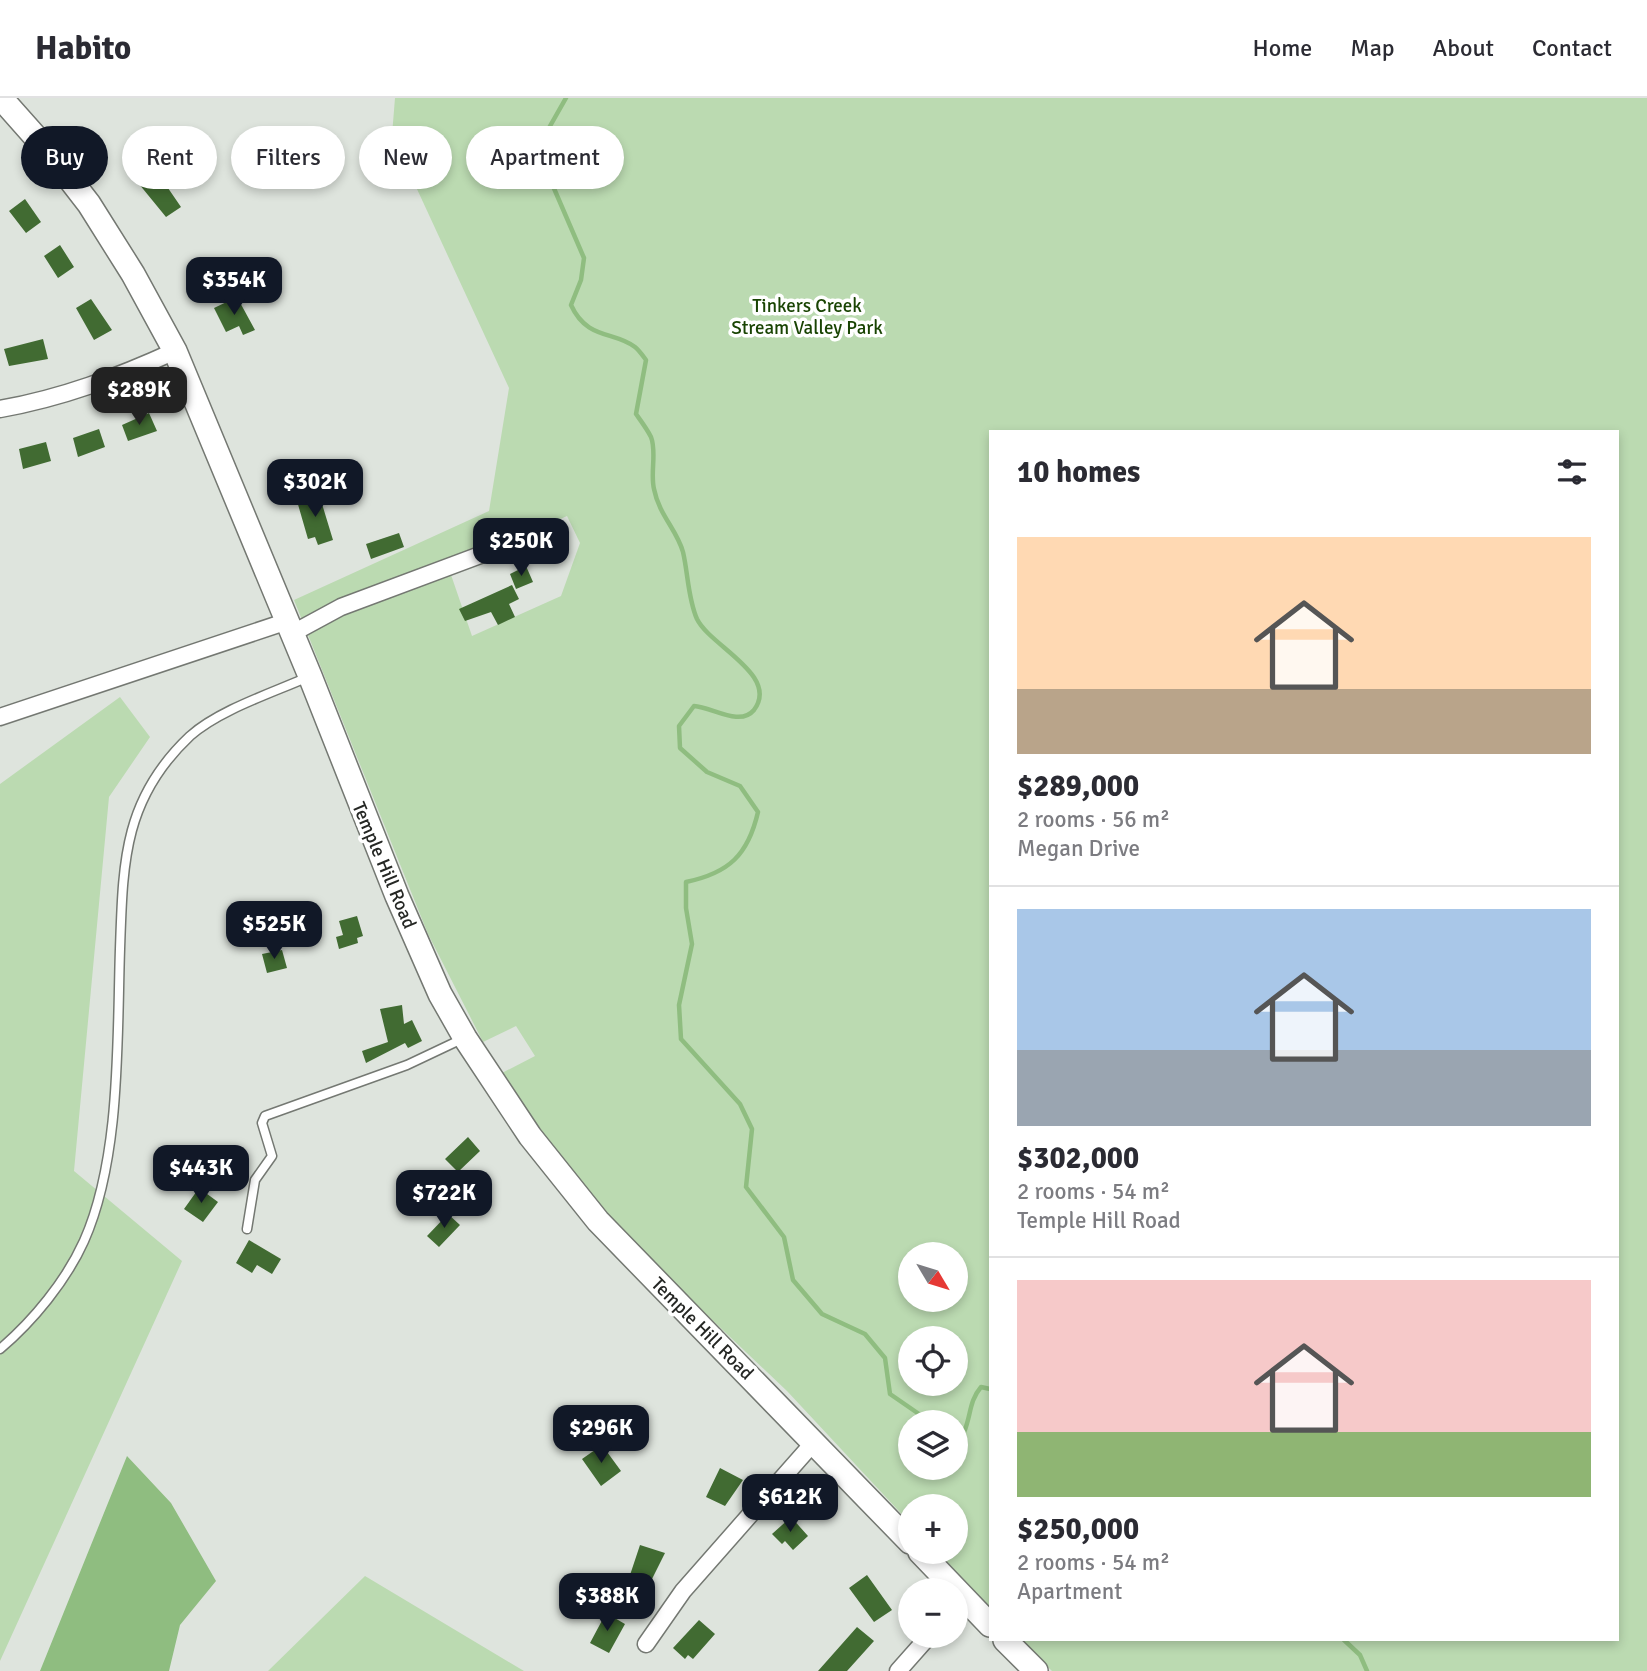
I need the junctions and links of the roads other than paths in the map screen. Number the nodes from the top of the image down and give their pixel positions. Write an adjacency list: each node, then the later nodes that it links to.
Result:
1 (1, 98): 2 (main road, Temple Hill Road)
2 (175, 351): 3 (street); 5 (main road, Temple Hill Road)
3 (0, 409)
4 (515, 542): 5 (street)
5 (290, 627): 6 (main road, Temple Hill Road); 7 (street)
6 (310, 676): 8 (main road, Temple Hill Road); 10 (lane)
7 (0, 717)
8 (464, 1038): 9 (lane); 11 (main road, Temple Hill Road)
9 (247, 1228)
10 (0, 1349)
11 (815, 1441): 12 (main road, Temple Hill Road); 18 (street)
12 (898, 1529)
13 (930, 1564): 14 (main road)
14 (941, 1578)
15 (968, 1608): 16 (main road)
16 (989, 1624)
17 (1006, 1641): 21 (main road)
18 (646, 1644)
19 (918, 1648): 20 (street)
20 (898, 1671)
21 (1036, 1671)

